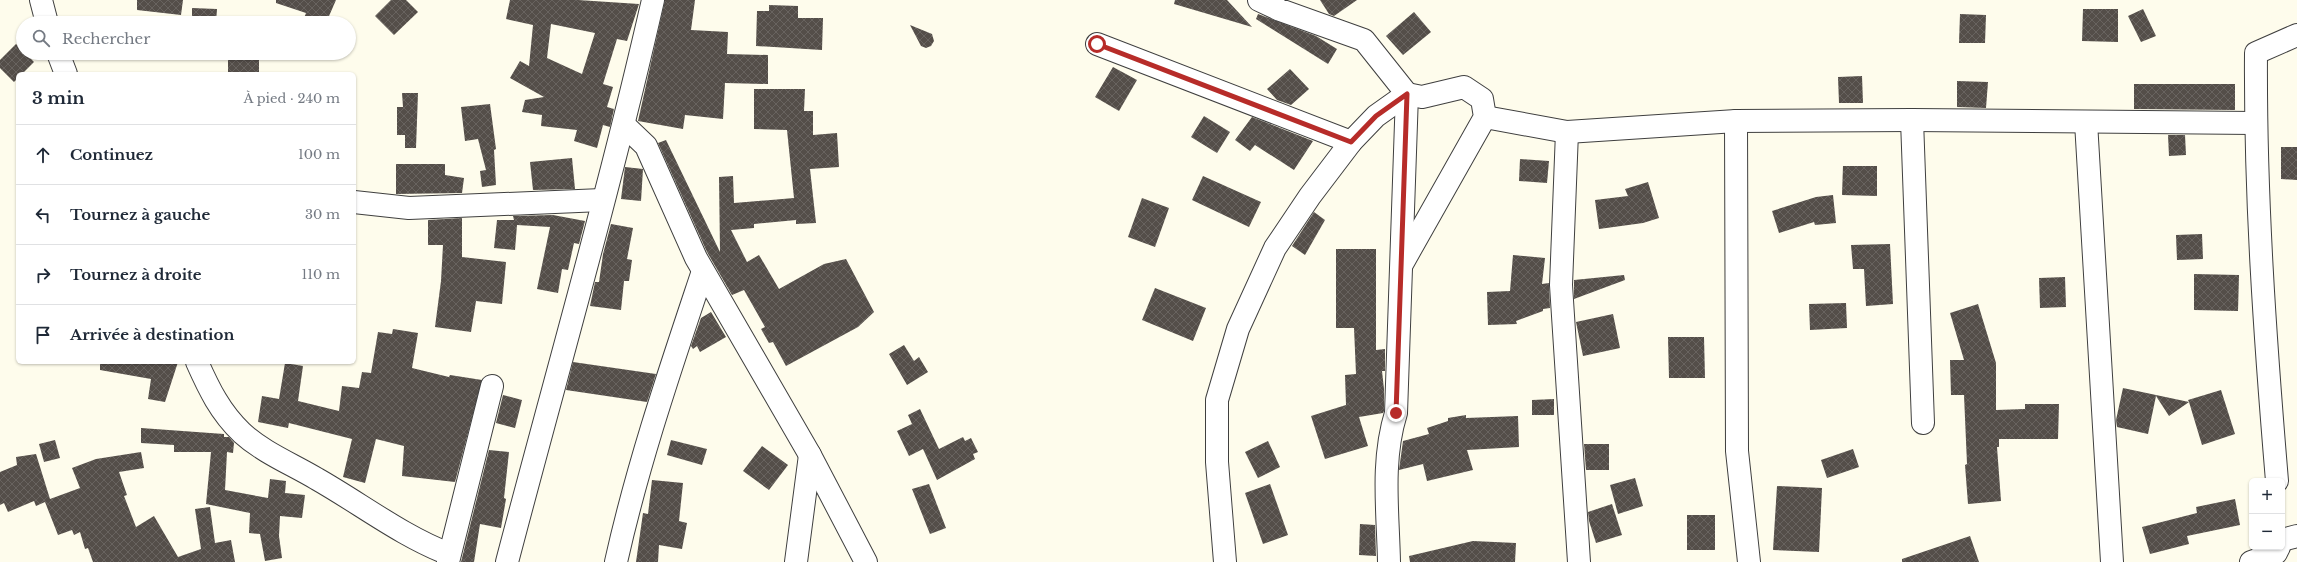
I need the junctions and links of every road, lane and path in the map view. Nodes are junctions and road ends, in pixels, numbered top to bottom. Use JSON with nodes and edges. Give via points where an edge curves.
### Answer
{"nodes":[{"id":1,"x":41,"y":0,"type":"edge"},
{"id":2,"x":653,"y":0,"type":"edge"},
{"id":3,"x":1259,"y":0,"type":"edge"},
{"id":4,"x":45,"y":16,"type":"edge"},
{"id":5,"x":2297,"y":35,"type":"edge"},
{"id":6,"x":1097,"y":44,"type":"dead end"},
{"id":7,"x":61,"y":60,"type":"edge"},
{"id":8,"x":65,"y":72,"type":"edge"},
{"id":9,"x":1407,"y":94,"type":"junction"},
{"id":10,"x":1485,"y":118,"type":"junction"},
{"id":11,"x":1912,"y":120,"type":"junction"},
{"id":12,"x":1736,"y":121,"type":"junction"},
{"id":13,"x":2086,"y":122,"type":"junction"},
{"id":14,"x":2255,"y":123,"type":"junction"},
{"id":15,"x":624,"y":125,"type":"junction"},
{"id":16,"x":1567,"y":132,"type":"junction"},
{"id":17,"x":1351,"y":142,"type":"junction"},
{"id":18,"x":602,"y":200,"type":"junction"},
{"id":19,"x":356,"y":202,"type":"edge"},
{"id":20,"x":1402,"y":264,"type":"junction"},
{"id":21,"x":703,"y":271,"type":"junction"},
{"id":22,"x":198,"y":364,"type":"edge"},
{"id":23,"x":492,"y":386,"type":"dead end"},
{"id":24,"x":1923,"y":423,"type":"dead end"},
{"id":25,"x":810,"y":456,"type":"junction"},
{"id":26,"x":2277,"y":478,"type":"edge"},
{"id":27,"x":2297,"y":536,"type":"edge"},
{"id":28,"x":2279,"y":551,"type":"edge"},
{"id":29,"x":449,"y":558,"type":"edge"},
{"id":30,"x":507,"y":562,"type":"edge"},
{"id":31,"x":616,"y":562,"type":"edge"},
{"id":32,"x":796,"y":562,"type":"edge"},
{"id":33,"x":866,"y":562,"type":"edge"},
{"id":34,"x":1225,"y":562,"type":"edge"},
{"id":35,"x":1389,"y":562,"type":"edge"},
{"id":36,"x":1579,"y":562,"type":"edge"},
{"id":37,"x":1749,"y":562,"type":"edge"},
{"id":38,"x":2112,"y":562,"type":"edge"},
{"id":39,"x":2251,"y":562,"type":"edge"}],
"edges":[{"from":1,"to":4,"type":"street"},
{"from":2,"to":15,"type":"street"},
{"from":3,"to":9,"type":"street","via":[[1364,40]]},
{"from":5,"to":14,"type":"street","via":[[2256,53]]},
{"from":6,"to":17,"type":"street"},
{"from":7,"to":8,"type":"street"},
{"from":9,"to":10,"type":"street","via":[[1422,97],[1464,87],[1482,99]]},
{"from":9,"to":17,"type":"street","via":[[1376,116]]},
{"from":9,"to":20,"type":"street"},
{"from":10,"to":16,"type":"street"},
{"from":10,"to":20,"type":"street"},
{"from":11,"to":12,"type":"street"},
{"from":11,"to":13,"type":"street"},
{"from":11,"to":24,"type":"street"},
{"from":12,"to":16,"type":"street"},
{"from":12,"to":37,"type":"street","via":[[1737,451]]},
{"from":13,"to":14,"type":"street"},
{"from":13,"to":38,"type":"street"},
{"from":14,"to":26,"type":"street","via":[[2265,335]]},
{"from":15,"to":18,"type":"street"},
{"from":15,"to":21,"type":"street","via":[[646,146]]},
{"from":16,"to":36,"type":"street","via":[[1562,285]]},
{"from":17,"to":34,"type":"street","via":[[1275,248],[1238,329],[1219,392],[1217,462]]},
{"from":18,"to":19,"type":"street","via":[[409,208]]},
{"from":18,"to":30,"type":"street"},
{"from":20,"to":35,"type":"street","via":[[1396,413],[1390,433],[1386,473]]},
{"from":21,"to":25,"type":"street"},
{"from":21,"to":31,"type":"street","via":[[637,480]]},
{"from":22,"to":29,"type":"street","via":[[214,402],[258,447],[318,479]]},
{"from":23,"to":29,"type":"street"},
{"from":25,"to":32,"type":"street"},
{"from":25,"to":33,"type":"street"},
{"from":27,"to":28,"type":"street"},
{"from":28,"to":39,"type":"street"}]}
